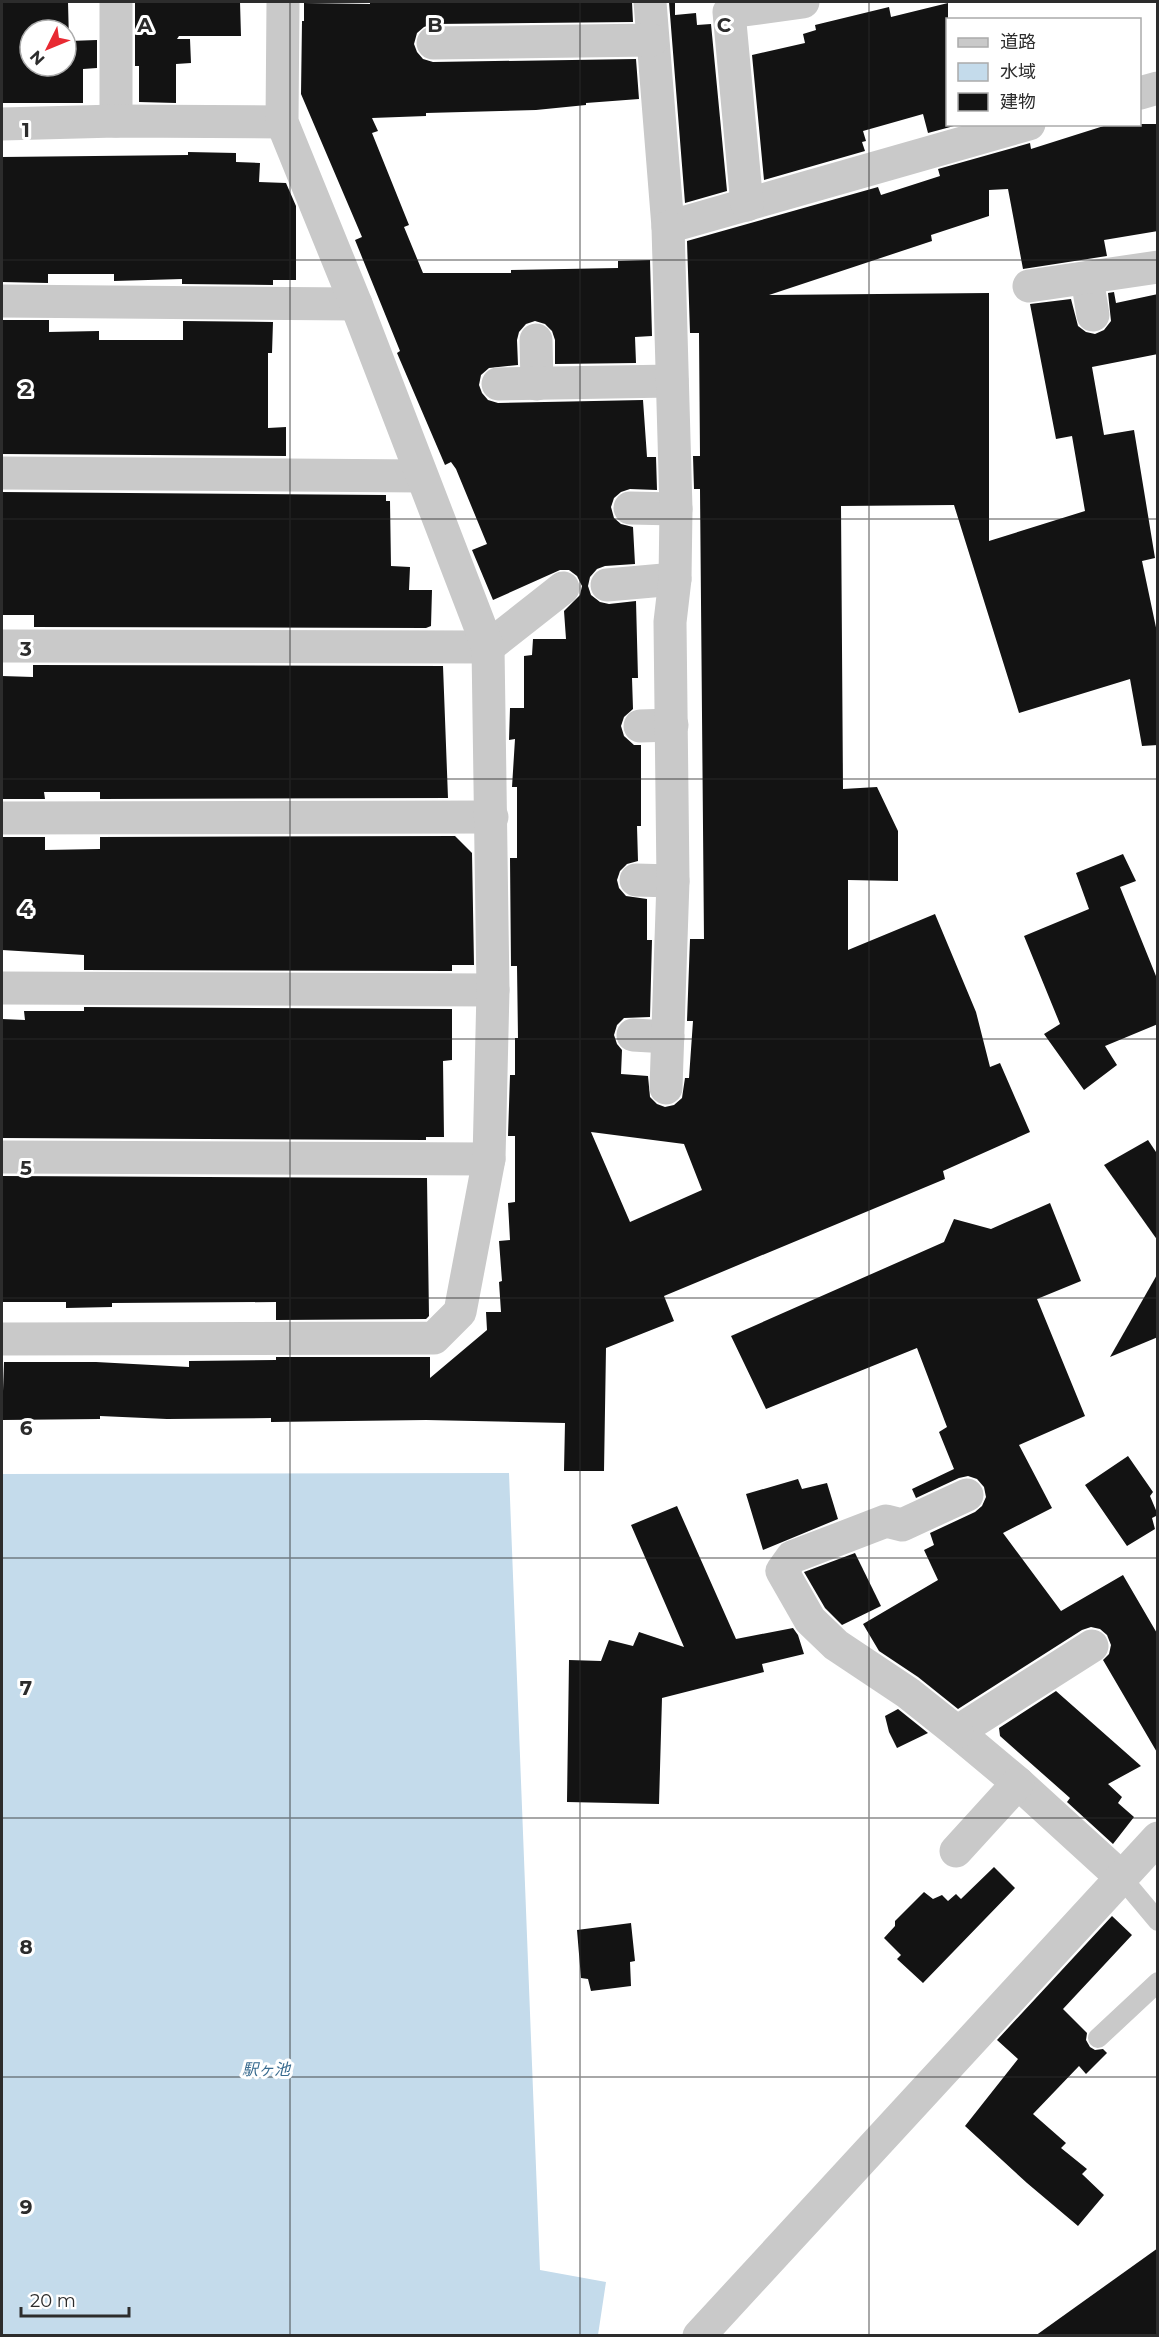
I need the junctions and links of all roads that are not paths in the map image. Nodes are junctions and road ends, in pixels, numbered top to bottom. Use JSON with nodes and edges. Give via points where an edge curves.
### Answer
{"nodes":[{"id":1,"x":116,"y":2,"type":"edge"},
{"id":2,"x":283,"y":2,"type":"edge"},
{"id":3,"x":650,"y":2,"type":"edge"},
{"id":4,"x":803,"y":2,"type":"edge"},
{"id":5,"x":652,"y":40,"type":"junction"},
{"id":6,"x":433,"y":43,"type":"dead end"},
{"id":7,"x":1158,"y":88,"type":"edge"},
{"id":8,"x":1141,"y":93,"type":"edge"},
{"id":9,"x":116,"y":122,"type":"junction"},
{"id":10,"x":282,"y":122,"type":"junction"},
{"id":11,"x":2,"y":124,"type":"edge"},
{"id":12,"x":1022,"y":126,"type":"edge"},
{"id":13,"x":747,"y":205,"type":"junction"},
{"id":14,"x":668,"y":227,"type":"junction"},
{"id":15,"x":1158,"y":267,"type":"edge"},
{"id":16,"x":1087,"y":278,"type":"junction"},
{"id":17,"x":1029,"y":286,"type":"dead end"},
{"id":18,"x":2,"y":301,"type":"edge"},
{"id":19,"x":356,"y":304,"type":"junction"},
{"id":20,"x":1092,"y":315,"type":"dead end"},
{"id":21,"x":536,"y":340,"type":"dead end"},
{"id":22,"x":672,"y":381,"type":"junction"},
{"id":23,"x":498,"y":384,"type":"dead end"},
{"id":24,"x":537,"y":384,"type":"junction"},
{"id":25,"x":2,"y":473,"type":"edge"},
{"id":26,"x":422,"y":476,"type":"junction"},
{"id":27,"x":630,"y":508,"type":"dead end"},
{"id":28,"x":676,"y":509,"type":"junction"},
{"id":29,"x":675,"y":579,"type":"junction"},
{"id":30,"x":607,"y":585,"type":"dead end"},
{"id":31,"x":563,"y":588,"type":"dead end"},
{"id":32,"x":2,"y":646,"type":"edge"},
{"id":33,"x":488,"y":647,"type":"junction"},
{"id":34,"x":672,"y":725,"type":"junction"},
{"id":35,"x":640,"y":726,"type":"dead end"},
{"id":36,"x":492,"y":817,"type":"junction"},
{"id":37,"x":2,"y":818,"type":"edge"},
{"id":38,"x":636,"y":880,"type":"dead end"},
{"id":39,"x":673,"y":881,"type":"junction"},
{"id":40,"x":2,"y":988,"type":"edge"},
{"id":41,"x":494,"y":990,"type":"junction"},
{"id":42,"x":633,"y":1035,"type":"dead end"},
{"id":43,"x":668,"y":1037,"type":"junction"},
{"id":44,"x":666,"y":1088,"type":"dead end"},
{"id":45,"x":2,"y":1157,"type":"edge"},
{"id":46,"x":489,"y":1159,"type":"junction"},
{"id":47,"x":2,"y":1339,"type":"edge"},
{"id":48,"x":967,"y":1495,"type":"dead end"},
{"id":49,"x":1092,"y":1646,"type":"dead end"},
{"id":50,"x":957,"y":1732,"type":"junction"},
{"id":51,"x":1018,"y":1783,"type":"junction"},
{"id":52,"x":1158,"y":1838,"type":"edge"},
{"id":53,"x":956,"y":1851,"type":"dead end"},
{"id":54,"x":1121,"y":1876,"type":"junction"},
{"id":55,"x":1158,"y":1921,"type":"edge"},
{"id":56,"x":1158,"y":1982,"type":"edge"},
{"id":57,"x":1098,"y":2038,"type":"dead end"},
{"id":58,"x":699,"y":2336,"type":"edge"}],
"edges":[{"from":1,"to":9,"type":"street"},
{"from":2,"to":10,"type":"street"},
{"from":3,"to":5,"type":"street"},
{"from":4,"to":13,"type":"street","via":[[729,12]]},
{"from":5,"to":6,"type":"street"},
{"from":5,"to":14,"type":"street"},
{"from":7,"to":8,"type":"street"},
{"from":9,"to":10,"type":"street"},
{"from":9,"to":11,"type":"street"},
{"from":10,"to":19,"type":"street"},
{"from":12,"to":13,"type":"street"},
{"from":13,"to":14,"type":"street"},
{"from":14,"to":22,"type":"street"},
{"from":15,"to":16,"type":"street"},
{"from":16,"to":17,"type":"street"},
{"from":16,"to":20,"type":"street"},
{"from":18,"to":19,"type":"street"},
{"from":19,"to":26,"type":"street"},
{"from":21,"to":24,"type":"street"},
{"from":22,"to":24,"type":"street"},
{"from":22,"to":28,"type":"street"},
{"from":23,"to":24,"type":"street"},
{"from":25,"to":26,"type":"street"},
{"from":26,"to":33,"type":"street"},
{"from":27,"to":28,"type":"street"},
{"from":28,"to":29,"type":"street"},
{"from":29,"to":30,"type":"street"},
{"from":29,"to":34,"type":"street","via":[[670,622]]},
{"from":31,"to":33,"type":"street"},
{"from":32,"to":33,"type":"street"},
{"from":33,"to":36,"type":"street"},
{"from":34,"to":35,"type":"street"},
{"from":34,"to":39,"type":"street"},
{"from":36,"to":37,"type":"street"},
{"from":36,"to":41,"type":"street"},
{"from":38,"to":39,"type":"street"},
{"from":39,"to":43,"type":"street"},
{"from":40,"to":41,"type":"street"},
{"from":41,"to":46,"type":"street"},
{"from":42,"to":43,"type":"street"},
{"from":43,"to":44,"type":"street"},
{"from":45,"to":46,"type":"street"},
{"from":46,"to":47,"type":"street","via":[[460,1312],[434,1338]]},
{"from":48,"to":50,"type":"street","via":[[902,1525],[885,1521],[792,1557],[782,1571],[810,1620],[836,1645],[908,1693]]},
{"from":49,"to":50,"type":"street"},
{"from":50,"to":51,"type":"street"},
{"from":51,"to":53,"type":"street"},
{"from":51,"to":54,"type":"street"},
{"from":52,"to":54,"type":"street"},
{"from":54,"to":55,"type":"lane"},
{"from":54,"to":58,"type":"street"},
{"from":56,"to":57,"type":"lane"}]}
